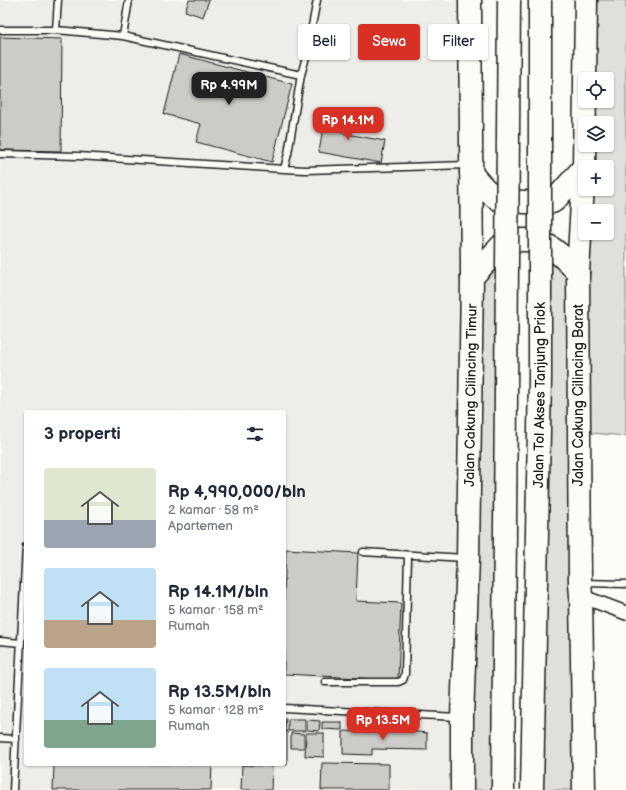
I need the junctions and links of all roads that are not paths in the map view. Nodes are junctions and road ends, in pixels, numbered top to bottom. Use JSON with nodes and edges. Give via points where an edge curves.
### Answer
{"nodes":[{"id":1,"x":58,"y":0,"type":"edge"},
{"id":2,"x":130,"y":0,"type":"edge"},
{"id":3,"x":317,"y":0,"type":"edge"},
{"id":4,"x":470,"y":0,"type":"edge"},
{"id":5,"x":509,"y":0,"type":"edge"},
{"id":6,"x":540,"y":0,"type":"edge"},
{"id":7,"x":586,"y":0,"type":"edge"},
{"id":8,"x":0,"y":30,"type":"edge"},
{"id":9,"x":56,"y":30,"type":"junction"},
{"id":10,"x":123,"y":36,"type":"junction"},
{"id":11,"x":301,"y":75,"type":"junction"},
{"id":12,"x":0,"y":154,"type":"edge"},
{"id":13,"x":584,"y":160,"type":"edge"},
{"id":14,"x":284,"y":169,"type":"junction"},
{"id":15,"x":471,"y":169,"type":"junction"},
{"id":16,"x":578,"y":174,"type":"edge"},
{"id":17,"x":582,"y":196,"type":"edge"},
{"id":18,"x":578,"y":272,"type":"junction"},
{"id":19,"x":472,"y":277,"type":"junction"},
{"id":20,"x":363,"y":552,"type":"dead end"},
{"id":21,"x":408,"y":555,"type":"junction"},
{"id":22,"x":468,"y":558,"type":"junction"},
{"id":23,"x":626,"y":584,"type":"edge"},
{"id":24,"x":24,"y":585,"type":"edge"},
{"id":25,"x":581,"y":590,"type":"junction"},
{"id":26,"x":626,"y":613,"type":"edge"},
{"id":27,"x":0,"y":641,"type":"edge"},
{"id":28,"x":21,"y":643,"type":"junction"},
{"id":29,"x":325,"y":682,"type":"dead end"},
{"id":30,"x":286,"y":708,"type":"edge"},
{"id":31,"x":462,"y":717,"type":"junction"},
{"id":32,"x":0,"y":738,"type":"edge"},
{"id":33,"x":16,"y":739,"type":"junction"},
{"id":34,"x":13,"y":790,"type":"edge"},
{"id":35,"x":462,"y":790,"type":"edge"},
{"id":36,"x":503,"y":790,"type":"edge"},
{"id":37,"x":532,"y":790,"type":"edge"},
{"id":38,"x":584,"y":790,"type":"edge"}],
"edges":[{"from":1,"to":9,"type":"lane"},
{"from":2,"to":10,"type":"lane"},
{"from":3,"to":11,"type":"lane"},
{"from":4,"to":15,"type":"highway","name":"Jalan Cakung Cilincing Timur"},
{"from":5,"to":36,"type":"highway","bridge":true},
{"from":6,"to":37,"type":"highway","name":"Jalan Tol Akses Tanjung Priok","bridge":true,"via":[[540,379]]},
{"from":7,"to":13,"type":"highway","name":"Jalan Cakung Cilincing Barat"},
{"from":8,"to":9,"type":"lane"},
{"from":9,"to":10,"type":"lane"},
{"from":10,"to":11,"type":"lane"},
{"from":11,"to":14,"type":"lane"},
{"from":12,"to":14,"type":"lane","via":[[78,156]]},
{"from":14,"to":15,"type":"lane"},
{"from":15,"to":16,"type":"highway","via":[[495,198],[502,201],[546,203],[555,200]]},
{"from":15,"to":19,"type":"highway","name":"Jalan Cakung Cilincing Timur"},
{"from":17,"to":18,"type":"highway","name":"Jalan Cakung Cilincing Barat"},
{"from":18,"to":19,"type":"highway","via":[[558,253],[540,242],[515,240],[502,245]]},
{"from":18,"to":25,"type":"highway","name":"Jalan Cakung Cilincing Barat"},
{"from":19,"to":22,"type":"highway","name":"Jalan Cakung Cilincing Timur"},
{"from":20,"to":21,"type":"lane"},
{"from":21,"to":22,"type":"lane"},
{"from":21,"to":29,"type":"lane","via":[[403,680]]},
{"from":22,"to":31,"type":"highway","name":"Jalan Cakung Cilincing Timur"},
{"from":23,"to":25,"type":"lane"},
{"from":24,"to":28,"type":"lane"},
{"from":25,"to":26,"type":"street"},
{"from":25,"to":38,"type":"highway","name":"Jalan Cakung Cilincing Barat"},
{"from":27,"to":28,"type":"lane"},
{"from":28,"to":33,"type":"lane"},
{"from":30,"to":31,"type":"lane"},
{"from":31,"to":35,"type":"highway","name":"Jalan Cakung Cilincing Timur"},
{"from":32,"to":33,"type":"lane"},
{"from":33,"to":34,"type":"lane"}]}
